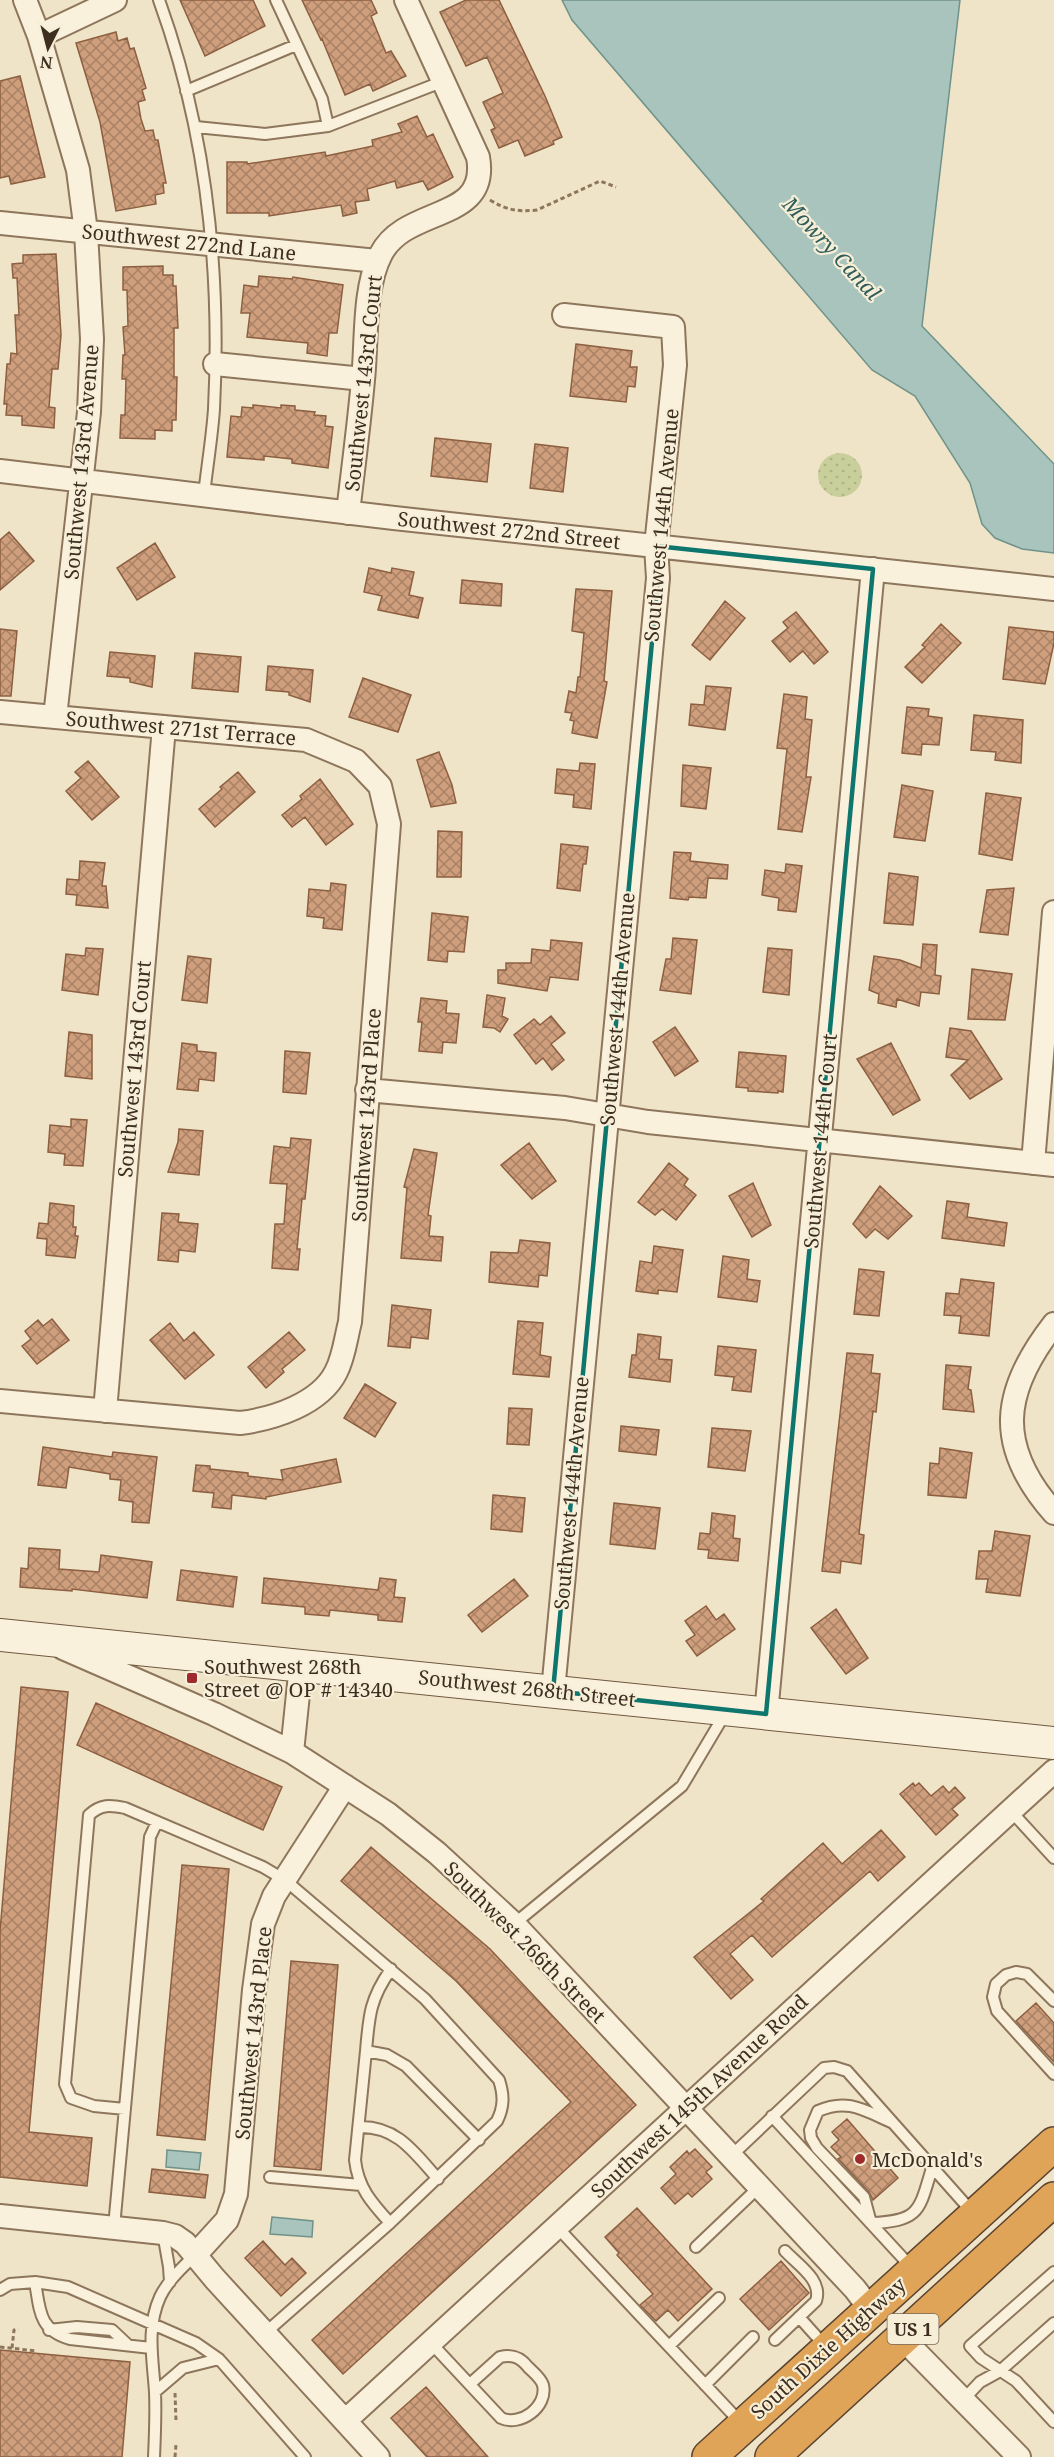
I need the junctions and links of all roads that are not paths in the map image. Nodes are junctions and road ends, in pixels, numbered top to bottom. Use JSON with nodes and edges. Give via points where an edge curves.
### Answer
{"nodes":[{"id":1,"x":25,"y":0,"type":"edge"},
{"id":2,"x":115,"y":0,"type":"edge"},
{"id":3,"x":159,"y":0,"type":"edge"},
{"id":4,"x":276,"y":0,"type":"edge"},
{"id":5,"x":406,"y":0,"type":"edge"},
{"id":6,"x":39,"y":36,"type":"junction"},
{"id":7,"x":296,"y":45,"type":"junction"},
{"id":8,"x":444,"y":81,"type":"junction"},
{"id":9,"x":186,"y":91,"type":"junction"},
{"id":10,"x":328,"y":126,"type":"junction"},
{"id":11,"x":195,"y":127,"type":"junction"},
{"id":12,"x":0,"y":223,"type":"edge"},
{"id":13,"x":86,"y":232,"type":"junction"},
{"id":14,"x":213,"y":246,"type":"junction"},
{"id":15,"x":377,"y":261,"type":"junction"},
{"id":16,"x":564,"y":315,"type":"dead end"},
{"id":17,"x":215,"y":364,"type":"junction"},
{"id":18,"x":363,"y":379,"type":"junction"},
{"id":19,"x":0,"y":471,"type":"edge"},
{"id":20,"x":81,"y":481,"type":"junction"},
{"id":21,"x":204,"y":495,"type":"junction"},
{"id":22,"x":348,"y":513,"type":"junction"},
{"id":23,"x":656,"y":546,"type":"junction"},
{"id":24,"x":873,"y":569,"type":"junction"},
{"id":25,"x":1054,"y":589,"type":"edge"},
{"id":26,"x":0,"y":712,"type":"edge"},
{"id":27,"x":55,"y":717,"type":"junction"},
{"id":28,"x":164,"y":727,"type":"junction"},
{"id":29,"x":389,"y":824,"type":"joint"},
{"id":30,"x":1054,"y":912,"type":"edge"},
{"id":31,"x":367,"y":1090,"type":"junction"},
{"id":32,"x":607,"y":1115,"type":"junction"},
{"id":33,"x":819,"y":1141,"type":"junction"},
{"id":34,"x":1044,"y":1164,"type":"edge"},
{"id":35,"x":1054,"y":1324,"type":"edge"},
{"id":36,"x":0,"y":1401,"type":"edge"},
{"id":37,"x":105,"y":1411,"type":"junction"},
{"id":38,"x":1054,"y":1513,"type":"edge"},
{"id":39,"x":0,"y":1635,"type":"edge"},
{"id":40,"x":43,"y":1640,"type":"junction"},
{"id":41,"x":301,"y":1665,"type":"junction"},
{"id":42,"x":553,"y":1690,"type":"junction"},
{"id":43,"x":728,"y":1709,"type":"junction"},
{"id":44,"x":766,"y":1714,"type":"junction"},
{"id":45,"x":1054,"y":1743,"type":"edge"},
{"id":46,"x":291,"y":1752,"type":"junction"},
{"id":47,"x":1054,"y":1771,"type":"edge"},
{"id":48,"x":345,"y":1786,"type":"junction"},
{"id":49,"x":1010,"y":1810,"type":"junction"},
{"id":50,"x":157,"y":1822,"type":"junction"},
{"id":51,"x":1054,"y":1858,"type":"edge"},
{"id":52,"x":285,"y":1880,"type":"junction"},
{"id":53,"x":514,"y":1924,"type":"junction"},
{"id":54,"x":391,"y":1969,"type":"junction"},
{"id":55,"x":1054,"y":2001,"type":"edge"},
{"id":56,"x":366,"y":2051,"type":"junction"},
{"id":57,"x":1054,"y":2074,"type":"edge"},
{"id":58,"x":685,"y":2108,"type":"junction"},
{"id":59,"x":125,"y":2109,"type":"junction"},
{"id":60,"x":771,"y":2116,"type":"junction"},
{"id":61,"x":895,"y":2125,"type":"junction"},
{"id":62,"x":359,"y":2127,"type":"junction"},
{"id":63,"x":479,"y":2140,"type":"junction"},
{"id":64,"x":1045,"y":2152,"type":"edge"},
{"id":65,"x":731,"y":2156,"type":"junction"},
{"id":66,"x":932,"y":2168,"type":"junction"},
{"id":67,"x":270,"y":2177,"type":"dead end"},
{"id":68,"x":438,"y":2179,"type":"junction"},
{"id":69,"x":360,"y":2185,"type":"junction"},
{"id":70,"x":759,"y":2187,"type":"junction"},
{"id":71,"x":1054,"y":2199,"type":"edge"},
{"id":72,"x":0,"y":2216,"type":"edge"},
{"id":73,"x":976,"y":2216,"type":"junction"},
{"id":74,"x":390,"y":2223,"type":"junction"},
{"id":75,"x":871,"y":2223,"type":"junction"},
{"id":76,"x":114,"y":2227,"type":"junction"},
{"id":77,"x":557,"y":2227,"type":"junction"},
{"id":78,"x":163,"y":2233,"type":"junction"},
{"id":79,"x":696,"y":2247,"type":"dead end"},
{"id":80,"x":785,"y":2251,"type":"dead end"},
{"id":81,"x":820,"y":2252,"type":"junction"},
{"id":82,"x":196,"y":2254,"type":"junction"},
{"id":83,"x":802,"y":2268,"type":"junction"},
{"id":84,"x":914,"y":2271,"type":"junction"},
{"id":85,"x":1054,"y":2272,"type":"edge"},
{"id":86,"x":35,"y":2282,"type":"junction"},
{"id":87,"x":170,"y":2282,"type":"junction"},
{"id":88,"x":0,"y":2290,"type":"edge"},
{"id":89,"x":719,"y":2298,"type":"dead end"},
{"id":90,"x":870,"y":2309,"type":"junction"},
{"id":91,"x":799,"y":2317,"type":"junction"},
{"id":92,"x":152,"y":2323,"type":"junction"},
{"id":93,"x":1050,"y":2327,"type":"edge"},
{"id":94,"x":264,"y":2334,"type":"junction"},
{"id":95,"x":753,"y":2337,"type":"dead end"},
{"id":96,"x":903,"y":2338,"type":"junction"},
{"id":97,"x":1054,"y":2339,"type":"edge"},
{"id":98,"x":775,"y":2340,"type":"dead end"},
{"id":99,"x":431,"y":2343,"type":"junction"},
{"id":100,"x":669,"y":2346,"type":"junction"},
{"id":101,"x":151,"y":2348,"type":"junction"},
{"id":102,"x":828,"y":2349,"type":"junction"},
{"id":103,"x":219,"y":2359,"type":"junction"},
{"id":104,"x":1000,"y":2371,"type":"junction"},
{"id":105,"x":470,"y":2384,"type":"junction"},
{"id":106,"x":705,"y":2385,"type":"junction"},
{"id":107,"x":155,"y":2392,"type":"junction"},
{"id":108,"x":963,"y":2400,"type":"junction"},
{"id":109,"x":345,"y":2421,"type":"junction"},
{"id":110,"x":1054,"y":2422,"type":"edge"},
{"id":111,"x":743,"y":2425,"type":"junction"},
{"id":112,"x":154,"y":2457,"type":"edge"},
{"id":113,"x":305,"y":2457,"type":"edge"},
{"id":114,"x":378,"y":2457,"type":"edge"},
{"id":115,"x":709,"y":2457,"type":"edge"},
{"id":116,"x":747,"y":2457,"type":"edge"},
{"id":117,"x":772,"y":2457,"type":"edge"},
{"id":118,"x":1019,"y":2457,"type":"edge"}],
"edges":[{"from":1,"to":6,"type":"street","name":"Southwest 143rd Avenue"},
{"from":2,"to":6,"type":"street"},
{"from":3,"to":9,"type":"lane"},
{"from":4,"to":7,"type":"lane"},
{"from":5,"to":8,"type":"street"},
{"from":6,"to":13,"type":"street","name":"Southwest 143rd Avenue","via":[[78,170]]},
{"from":7,"to":9,"type":"lane"},
{"from":7,"to":10,"type":"lane","via":[[322,99]]},
{"from":8,"to":10,"type":"lane"},
{"from":8,"to":15,"type":"street","name":"Southwest 143rd Court","via":[[478,156],[481,173],[475,191],[460,204],[408,226],[388,241]]},
{"from":9,"to":11,"type":"lane"},
{"from":10,"to":11,"type":"lane","via":[[265,134]]},
{"from":11,"to":14,"type":"lane"},
{"from":12,"to":13,"type":"street","name":"Southwest 272nd Lane"},
{"from":13,"to":14,"type":"street","name":"Southwest 272nd Lane"},
{"from":13,"to":20,"type":"street","name":"Southwest 143rd Avenue","via":[[92,339]]},
{"from":14,"to":15,"type":"street","name":"Southwest 272nd Lane"},
{"from":14,"to":17,"type":"lane"},
{"from":15,"to":18,"type":"street","name":"Southwest 143rd Court"},
{"from":16,"to":23,"type":"street","name":"Southwest 144th Avenue","via":[[673,327],[675,365]]},
{"from":17,"to":18,"type":"street"},
{"from":17,"to":21,"type":"lane"},
{"from":18,"to":22,"type":"street","name":"Southwest 143rd Court"},
{"from":19,"to":20,"type":"street","name":"Southwest 272nd Street"},
{"from":20,"to":21,"type":"street","name":"Southwest 272nd Street"},
{"from":20,"to":27,"type":"street","name":"Southwest 143rd Avenue"},
{"from":21,"to":22,"type":"street","name":"Southwest 272nd Street"},
{"from":22,"to":23,"type":"street","name":"Southwest 272nd Street"},
{"from":23,"to":24,"type":"street","name":"Southwest 272nd Street"},
{"from":23,"to":32,"type":"street","name":"Southwest 144th Avenue","via":[[658,578]]},
{"from":24,"to":25,"type":"street","name":"Southwest 272nd Street"},
{"from":24,"to":33,"type":"street","name":"Southwest 144th Court"},
{"from":26,"to":27,"type":"street","name":"Southwest 271st Terrace"},
{"from":27,"to":28,"type":"street","name":"Southwest 271st Terrace"},
{"from":28,"to":29,"type":"street","name":"Southwest 271st Terrace","via":[[306,740],[357,761],[380,786]]},
{"from":28,"to":37,"type":"street","name":"Southwest 143rd Court"},
{"from":29,"to":31,"type":"street","name":"Southwest 143rd Place"},
{"from":30,"to":34,"type":"street"},
{"from":31,"to":32,"type":"street"},
{"from":31,"to":37,"type":"street","name":"Southwest 143rd Place","via":[[350,1322],[336,1372],[315,1397],[262,1420],[240,1423]]},
{"from":32,"to":33,"type":"street"},
{"from":32,"to":42,"type":"street","name":"Southwest 144th Avenue"},
{"from":33,"to":34,"type":"street"},
{"from":33,"to":44,"type":"street","name":"Southwest 144th Court"},
{"from":35,"to":38,"type":"street","via":[[1024,1368],[1012,1414],[1022,1467]]},
{"from":36,"to":37,"type":"street"},
{"from":39,"to":40,"type":"main road","name":"Southwest 268th Street"},
{"from":40,"to":41,"type":"main road","name":"Southwest 268th Street"},
{"from":40,"to":46,"type":"street","name":"Southwest 266th Street"},
{"from":41,"to":42,"type":"main road","name":"Southwest 268th Street"},
{"from":41,"to":46,"type":"street"},
{"from":42,"to":43,"type":"main road","name":"Southwest 268th Street"},
{"from":43,"to":44,"type":"main road","name":"Southwest 268th Street"},
{"from":43,"to":53,"type":"lane","via":[[682,1786]]},
{"from":44,"to":45,"type":"main road","name":"Southwest 268th Street"},
{"from":46,"to":48,"type":"street","name":"Southwest 266th Street"},
{"from":47,"to":49,"type":"street","name":"Southwest 145th Avenue Road"},
{"from":48,"to":52,"type":"street","name":"Southwest 143rd Place"},
{"from":48,"to":53,"type":"street","name":"Southwest 266th Street","via":[[437,1853]]},
{"from":49,"to":51,"type":"lane"},
{"from":49,"to":58,"type":"street","name":"Southwest 145th Avenue Road"},
{"from":50,"to":52,"type":"lane"},
{"from":50,"to":59,"type":"lane","via":[[150,1837]]},
{"from":50,"to":59,"type":"lane","via":[[109,1805],[97,1807],[89,1815],[65,2084],[71,2098],[82,2104]]},
{"from":52,"to":54,"type":"lane"},
{"from":52,"to":82,"type":"street","name":"Southwest 143rd Place","via":[[268,1908],[259,1943],[236,2194],[227,2220]]},
{"from":53,"to":58,"type":"street","name":"Southwest 266th Street"},
{"from":54,"to":56,"type":"lane","via":[[371,2004]]},
{"from":54,"to":63,"type":"lane","via":[[429,2003],[499,2080],[503,2091],[501,2113]]},
{"from":55,"to":57,"type":"lane","via":[[1027,1974],[1016,1972],[996,1984],[993,1997],[997,2011]]},
{"from":56,"to":62,"type":"lane"},
{"from":56,"to":63,"type":"lane","via":[[387,2055],[406,2066]]},
{"from":58,"to":65,"type":"street","name":"Southwest 266th Street"},
{"from":58,"to":77,"type":"street","name":"Southwest 145th Avenue Road"},
{"from":59,"to":76,"type":"lane"},
{"from":60,"to":61,"type":"lane","via":[[824,2068],[834,2067],[846,2071]]},
{"from":60,"to":65,"type":"lane"},
{"from":60,"to":75,"type":"lane"},
{"from":61,"to":66,"type":"lane"},
{"from":61,"to":75,"type":"lane","via":[[853,2105],[841,2105],[818,2111],[810,2130],[817,2148],[864,2197]]},
{"from":62,"to":68,"type":"lane","via":[[392,2133]]},
{"from":62,"to":69,"type":"lane","via":[[356,2160]]},
{"from":63,"to":68,"type":"lane"},
{"from":64,"to":73,"type":"highway","name":"South Dixie Highway","number":"US 1"},
{"from":64,"to":96,"type":"highway","via":[[1010,2211],[922,2291],[911,2306]]},
{"from":65,"to":70,"type":"street","name":"Southwest 266th Street"},
{"from":66,"to":73,"type":"lane"},
{"from":66,"to":75,"type":"lane","via":[[921,2204],[910,2216],[895,2222]]},
{"from":67,"to":69,"type":"lane"},
{"from":68,"to":74,"type":"lane"},
{"from":69,"to":74,"type":"lane"},
{"from":70,"to":79,"type":"lane"},
{"from":70,"to":81,"type":"street","name":"Southwest 266th Street"},
{"from":71,"to":96,"type":"highway","number":"US 1"},
{"from":72,"to":76,"type":"street"},
{"from":73,"to":84,"type":"highway","name":"South Dixie Highway","number":"US 1"},
{"from":74,"to":94,"type":"lane"},
{"from":75,"to":84,"type":"lane"},
{"from":76,"to":78,"type":"street"},
{"from":77,"to":99,"type":"street","name":"Southwest 145th Avenue Road"},
{"from":77,"to":100,"type":"lane"},
{"from":78,"to":82,"type":"street","via":[[175,2236]]},
{"from":78,"to":87,"type":"lane"},
{"from":80,"to":83,"type":"lane"},
{"from":81,"to":83,"type":"lane"},
{"from":81,"to":90,"type":"street","name":"Southwest 266th Street"},
{"from":82,"to":87,"type":"lane"},
{"from":82,"to":94,"type":"street"},
{"from":83,"to":91,"type":"lane","via":[[814,2281],[818,2294]]},
{"from":84,"to":90,"type":"highway","name":"South Dixie Highway","number":"US 1"},
{"from":85,"to":104,"type":"lane","via":[[970,2346]]},
{"from":86,"to":88,"type":"lane","via":[[10,2284]]},
{"from":86,"to":92,"type":"lane","via":[[68,2287]]},
{"from":86,"to":101,"type":"lane","via":[[40,2312],[49,2330],[57,2336]]},
{"from":87,"to":92,"type":"lane","via":[[160,2296]]},
{"from":89,"to":100,"type":"lane"},
{"from":90,"to":102,"type":"highway","name":"South Dixie Highway","number":"US 1"},
{"from":90,"to":116,"type":"highway","via":[[863,2340],[852,2355],[753,2446]]},
{"from":91,"to":98,"type":"lane"},
{"from":91,"to":102,"type":"lane"},
{"from":92,"to":101,"type":"lane"},
{"from":92,"to":103,"type":"lane","via":[[196,2343]]},
{"from":93,"to":97,"type":"lane"},
{"from":93,"to":104,"type":"lane"},
{"from":94,"to":109,"type":"street"},
{"from":95,"to":106,"type":"lane"},
{"from":96,"to":108,"type":"street"},
{"from":96,"to":117,"type":"highway","number":"US 1"},
{"from":99,"to":105,"type":"lane"},
{"from":99,"to":109,"type":"street","name":"Southwest 145th Avenue Road"},
{"from":100,"to":106,"type":"lane"},
{"from":101,"to":107,"type":"lane"},
{"from":102,"to":111,"type":"highway","name":"South Dixie Highway","number":"US 1"},
{"from":103,"to":107,"type":"lane","via":[[183,2368]]},
{"from":103,"to":113,"type":"lane"},
{"from":104,"to":108,"type":"lane","via":[[980,2382]]},
{"from":104,"to":110,"type":"lane","via":[[1017,2381]]},
{"from":105,"to":105,"type":"lane","via":[[508,2421],[524,2419],[540,2403],[543,2394],[541,2381],[515,2356],[500,2357]]},
{"from":106,"to":111,"type":"lane"},
{"from":107,"to":112,"type":"lane"},
{"from":108,"to":118,"type":"street"},
{"from":109,"to":114,"type":"street"},
{"from":111,"to":115,"type":"highway","name":"South Dixie Highway","number":"US 1"}]}
